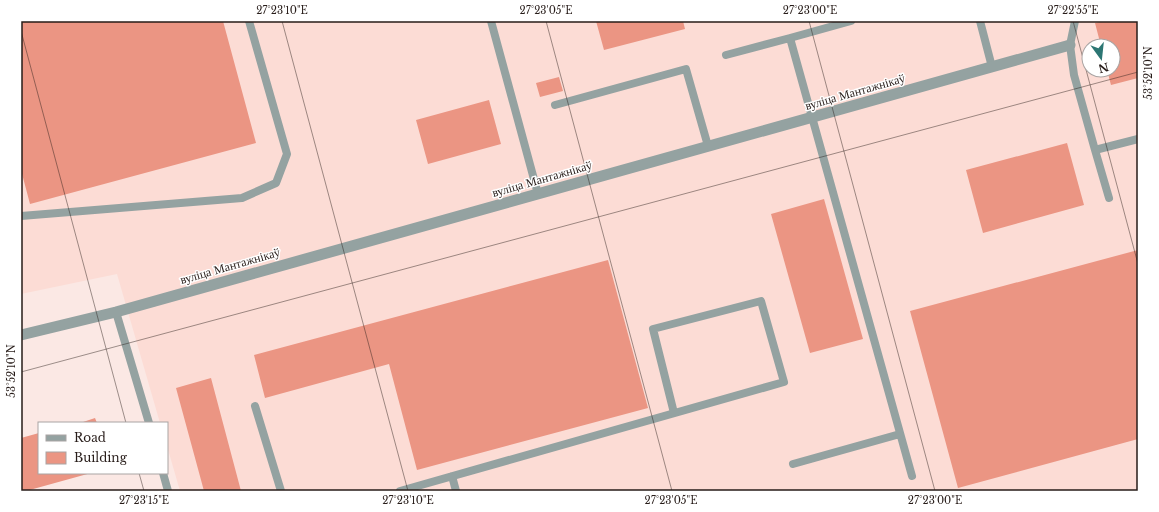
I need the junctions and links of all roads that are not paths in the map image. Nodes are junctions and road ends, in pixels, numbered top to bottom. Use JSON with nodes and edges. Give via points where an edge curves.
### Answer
{"nodes":[{"id":1,"x":249,"y":21,"type":"edge"},
{"id":2,"x":491,"y":21,"type":"edge"},
{"id":3,"x":851,"y":21,"type":"edge"},
{"id":4,"x":980,"y":21,"type":"edge"},
{"id":5,"x":1075,"y":21,"type":"edge"},
{"id":6,"x":790,"y":38,"type":"junction"},
{"id":7,"x":1070,"y":45,"type":"junction"},
{"id":8,"x":726,"y":55,"type":"dead end"},
{"id":9,"x":992,"y":67,"type":"junction"},
{"id":10,"x":555,"y":105,"type":"dead end"},
{"id":11,"x":812,"y":117,"type":"junction"},
{"id":12,"x":1138,"y":139,"type":"edge"},
{"id":13,"x":708,"y":146,"type":"junction"},
{"id":14,"x":1095,"y":150,"type":"junction"},
{"id":15,"x":538,"y":194,"type":"junction"},
{"id":16,"x":1109,"y":198,"type":"dead end"},
{"id":17,"x":21,"y":216,"type":"edge"},
{"id":18,"x":116,"y":312,"type":"junction"},
{"id":19,"x":21,"y":335,"type":"edge"},
{"id":20,"x":255,"y":406,"type":"dead end"},
{"id":21,"x":674,"y":413,"type":"junction"},
{"id":22,"x":149,"y":422,"type":"edge"},
{"id":23,"x":900,"y":434,"type":"junction"},
{"id":24,"x":793,"y":464,"type":"dead end"},
{"id":25,"x":163,"y":474,"type":"edge"},
{"id":26,"x":452,"y":476,"type":"junction"},
{"id":27,"x":912,"y":476,"type":"dead end"},
{"id":28,"x":168,"y":491,"type":"edge"},
{"id":29,"x":281,"y":491,"type":"edge"},
{"id":30,"x":400,"y":491,"type":"edge"},
{"id":31,"x":456,"y":491,"type":"edge"}],
"edges":[{"from":1,"to":17,"type":"lane","via":[[287,154],[276,183],[242,198]]},
{"from":2,"to":15,"type":"lane"},
{"from":3,"to":6,"type":"lane"},
{"from":4,"to":9,"type":"lane"},
{"from":5,"to":7,"type":"lane"},
{"from":6,"to":8,"type":"lane"},
{"from":6,"to":11,"type":"lane"},
{"from":7,"to":9,"type":"street","name":"вуліца Мантажнікаў"},
{"from":7,"to":14,"type":"lane","via":[[1074,75]]},
{"from":9,"to":11,"type":"street","name":"вуліца Мантажнікаў"},
{"from":10,"to":13,"type":"lane","via":[[686,69]]},
{"from":11,"to":13,"type":"street","name":"вуліца Мантажнікаў"},
{"from":11,"to":23,"type":"lane"},
{"from":12,"to":14,"type":"lane"},
{"from":13,"to":15,"type":"street","name":"вуліца Мантажнікаў"},
{"from":14,"to":16,"type":"lane"},
{"from":15,"to":18,"type":"street","name":"вуліца Мантажнікаў"},
{"from":18,"to":19,"type":"street","name":"вуліца Мантажнікаў"},
{"from":18,"to":22,"type":"lane"},
{"from":20,"to":29,"type":"lane"},
{"from":21,"to":21,"type":"lane","via":[[784,382],[762,301],[653,329]]},
{"from":21,"to":26,"type":"lane"},
{"from":23,"to":24,"type":"lane"},
{"from":23,"to":27,"type":"lane"},
{"from":25,"to":28,"type":"lane"},
{"from":26,"to":30,"type":"lane"},
{"from":26,"to":31,"type":"lane"}]}
